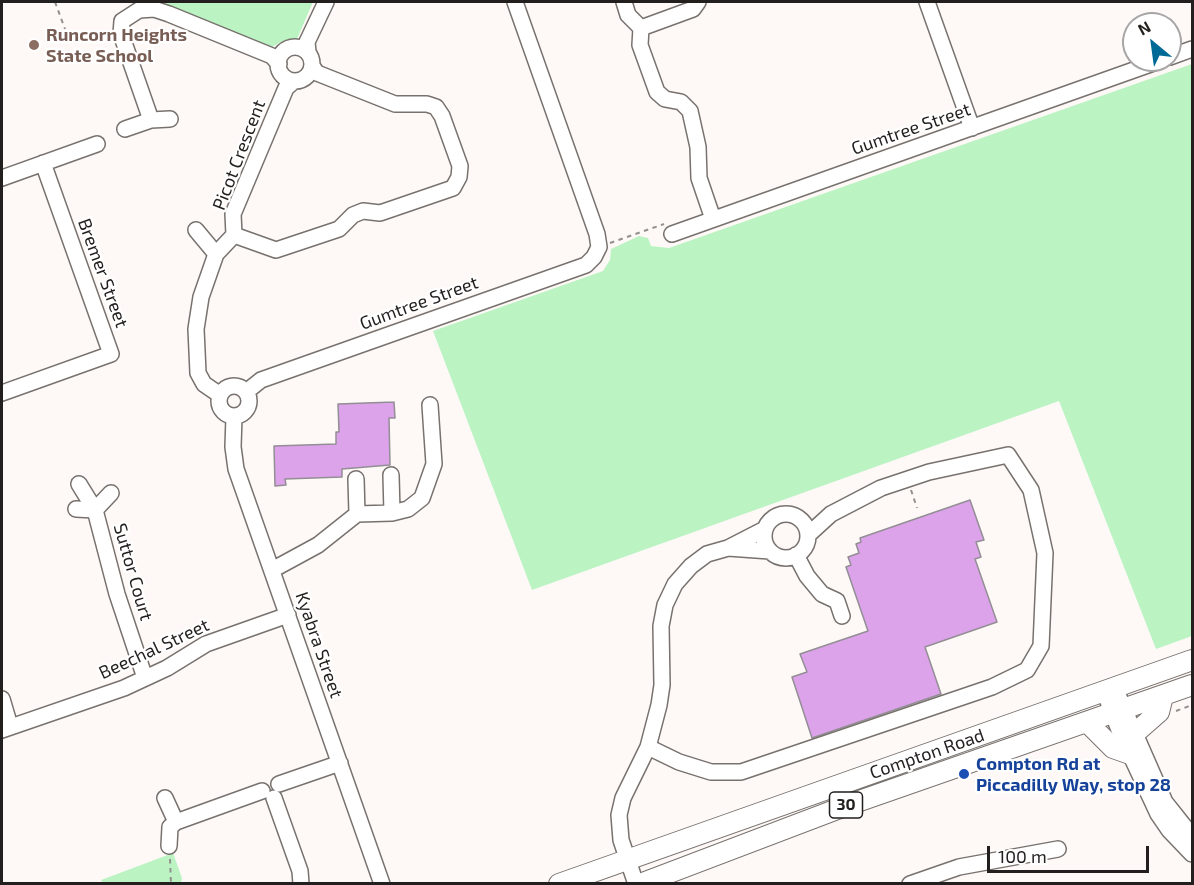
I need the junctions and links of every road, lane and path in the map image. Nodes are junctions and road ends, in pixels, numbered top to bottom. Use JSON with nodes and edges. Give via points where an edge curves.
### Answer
{"nodes":[{"id":1,"x":55,"y":2,"type":"edge"},
{"id":2,"x":326,"y":2,"type":"edge"},
{"id":3,"x":515,"y":2,"type":"edge"},
{"id":4,"x":624,"y":2,"type":"edge"},
{"id":5,"x":698,"y":2,"type":"edge"},
{"id":6,"x":927,"y":2,"type":"edge"},
{"id":7,"x":641,"y":28,"type":"junction"},
{"id":8,"x":65,"y":29,"type":"dead end"},
{"id":9,"x":296,"y":65,"type":"junction"},
{"id":10,"x":1128,"y":72,"type":"edge"},
{"id":11,"x":170,"y":119,"type":"dead end"},
{"id":12,"x":151,"y":120,"type":"junction"},
{"id":13,"x":972,"y":128,"type":"junction"},
{"id":14,"x":125,"y":129,"type":"dead end"},
{"id":15,"x":97,"y":144,"type":"dead end"},
{"id":16,"x":43,"y":163,"type":"junction"},
{"id":17,"x":2,"y":178,"type":"edge"},
{"id":18,"x":713,"y":219,"type":"junction"},
{"id":19,"x":669,"y":229,"type":"joint"},
{"id":20,"x":196,"y":230,"type":"dead end"},
{"id":21,"x":234,"y":235,"type":"junction"},
{"id":22,"x":600,"y":247,"type":"junction"},
{"id":23,"x":216,"y":254,"type":"junction"},
{"id":24,"x":246,"y":392,"type":"junction"},
{"id":25,"x":2,"y":393,"type":"edge"},
{"id":26,"x":220,"y":395,"type":"junction"},
{"id":27,"x":430,"y":405,"type":"dead end"},
{"id":28,"x":234,"y":416,"type":"junction"},
{"id":29,"x":391,"y":475,"type":"dead end"},
{"id":30,"x":356,"y":479,"type":"dead end"},
{"id":31,"x":79,"y":484,"type":"dead end"},
{"id":32,"x":111,"y":493,"type":"dead end"},
{"id":33,"x":76,"y":509,"type":"dead end"},
{"id":34,"x":95,"y":510,"type":"junction"},
{"id":35,"x":392,"y":513,"type":"junction"},
{"id":36,"x":357,"y":514,"type":"junction"},
{"id":37,"x":831,"y":514,"type":"junction"},
{"id":38,"x":801,"y":520,"type":"junction"},
{"id":39,"x":765,"y":529,"type":"junction"},
{"id":40,"x":808,"y":535,"type":"junction"},
{"id":41,"x":728,"y":548,"type":"junction"},
{"id":42,"x":770,"y":551,"type":"junction"},
{"id":43,"x":796,"y":555,"type":"junction"},
{"id":44,"x":272,"y":570,"type":"junction"},
{"id":45,"x":288,"y":615,"type":"junction"},
{"id":46,"x":842,"y":616,"type":"dead end"},
{"id":47,"x":1192,"y":660,"type":"edge"},
{"id":48,"x":145,"y":678,"type":"junction"},
{"id":49,"x":1192,"y":685,"type":"edge"},
{"id":50,"x":1110,"y":689,"type":"junction"},
{"id":51,"x":1163,"y":696,"type":"junction"},
{"id":52,"x":2,"y":699,"type":"edge"},
{"id":53,"x":1118,"y":712,"type":"junction"},
{"id":54,"x":1088,"y":723,"type":"junction"},
{"id":55,"x":6,"y":728,"type":"edge"},
{"id":56,"x":1134,"y":734,"type":"junction"},
{"id":57,"x":648,"y":747,"type":"junction"},
{"id":58,"x":1130,"y":754,"type":"junction"},
{"id":59,"x":340,"y":763,"type":"junction"},
{"id":60,"x":272,"y":791,"type":"junction"},
{"id":61,"x":165,"y":798,"type":"dead end"},
{"id":62,"x":176,"y":822,"type":"junction"},
{"id":63,"x":1192,"y":836,"type":"edge"},
{"id":64,"x":169,"y":846,"type":"joint"},
{"id":65,"x":1058,"y":849,"type":"dead end"},
{"id":66,"x":1192,"y":854,"type":"edge"},
{"id":67,"x":627,"y":859,"type":"junction"},
{"id":68,"x":171,"y":884,"type":"edge"},
{"id":69,"x":301,"y":884,"type":"edge"},
{"id":70,"x":382,"y":884,"type":"edge"},
{"id":71,"x":559,"y":884,"type":"edge"},
{"id":72,"x":638,"y":884,"type":"edge"},
{"id":73,"x":910,"y":884,"type":"edge"}],
"edges":[{"from":1,"to":8,"type":"path"},
{"from":2,"to":9,"type":"street","name":"Picot Crescent"},
{"from":3,"to":22,"type":"street"},
{"from":4,"to":7,"type":"street","via":[[628,15]]},
{"from":5,"to":7,"type":"street","via":[[693,9]]},
{"from":6,"to":13,"type":"street"},
{"from":7,"to":18,"type":"street","via":[[640,45],[657,92],[664,99],[681,102],[690,111],[698,147],[699,178]]},
{"from":9,"to":12,"type":"street","via":[[154,9],[139,10],[122,21],[121,34]]},
{"from":9,"to":21,"type":"street","name":"Picot Crescent","via":[[233,214]]},
{"from":9,"to":21,"type":"street","via":[[395,104],[436,107],[460,166],[459,177],[453,188],[380,213],[363,211],[339,229],[276,250]]},
{"from":10,"to":13,"type":"street","name":"Gumtree Street"},
{"from":11,"to":12,"type":"street"},
{"from":12,"to":14,"type":"street"},
{"from":13,"to":18,"type":"street","name":"Gumtree Street"},
{"from":15,"to":16,"type":"street"},
{"from":16,"to":17,"type":"street"},
{"from":16,"to":25,"type":"street","name":"Bremer Street","via":[[111,354]]},
{"from":18,"to":19,"type":"street","name":"Gumtree Street"},
{"from":19,"to":22,"type":"path"},
{"from":20,"to":23,"type":"street"},
{"from":21,"to":23,"type":"street","name":"Picot Crescent"},
{"from":22,"to":24,"type":"street","name":"Gumtree Street","via":[[586,265],[261,380]]},
{"from":23,"to":26,"type":"street","name":"Picot Crescent","via":[[201,297],[195,355],[204,384]]},
{"from":24,"to":26,"type":"street","via":[[230,387]]},
{"from":24,"to":28,"type":"street","name":"Kyabra Street","via":[[247,407]]},
{"from":26,"to":28,"type":"street","via":[[221,409]]},
{"from":27,"to":35,"type":"street","via":[[434,457],[426,489],[416,504]]},
{"from":28,"to":44,"type":"street","name":"Kyabra Street","via":[[236,469]]},
{"from":29,"to":35,"type":"street"},
{"from":30,"to":36,"type":"street"},
{"from":31,"to":34,"type":"street","name":"Suttor Court"},
{"from":32,"to":34,"type":"street","name":"Suttor Court"},
{"from":33,"to":34,"type":"street","name":"Suttor Court"},
{"from":34,"to":48,"type":"street","name":"Suttor Court"},
{"from":35,"to":36,"type":"street"},
{"from":36,"to":44,"type":"street","via":[[318,545]]},
{"from":37,"to":38,"type":"street"},
{"from":37,"to":40,"type":"street"},
{"from":37,"to":57,"type":"street","via":[[906,479],[1008,455],[1031,490],[1045,553],[1041,646],[1027,670],[992,687],[741,772],[711,772]]},
{"from":38,"to":39,"type":"street","via":[[782,514]]},
{"from":38,"to":40,"type":"street"},
{"from":39,"to":41,"type":"street"},
{"from":39,"to":42,"type":"street","via":[[764,539]]},
{"from":40,"to":43,"type":"street","via":[[805,546]]},
{"from":41,"to":42,"type":"street"},
{"from":41,"to":57,"type":"street","via":[[707,554],[691,566],[675,584],[665,605],[661,626],[662,685]]},
{"from":42,"to":43,"type":"street","via":[[782,557]]},
{"from":43,"to":46,"type":"street","via":[[822,594],[837,601]]},
{"from":44,"to":45,"type":"street","name":"Kyabra Street"},
{"from":45,"to":48,"type":"street","name":"Beechal Street","via":[[206,644]]},
{"from":45,"to":59,"type":"street","name":"Kyabra Street"},
{"from":47,"to":50,"type":"main road","name":"Compton Road","number":"30"},
{"from":48,"to":55,"type":"street","name":"Beechal Street"},
{"from":49,"to":51,"type":"main road","name":"Compton Road","number":"30"},
{"from":50,"to":53,"type":"street"},
{"from":50,"to":67,"type":"main road","name":"Compton Road","number":"30"},
{"from":51,"to":53,"type":"main road","name":"Compton Road","number":"30"},
{"from":51,"to":56,"type":"main road","via":[[1159,712]]},
{"from":52,"to":55,"type":"street"},
{"from":53,"to":54,"type":"main road","name":"Compton Road","number":"30"},
{"from":53,"to":56,"type":"street"},
{"from":53,"to":58,"type":"street"},
{"from":54,"to":58,"type":"main road","via":[[1113,748]]},
{"from":54,"to":72,"type":"main road","name":"Compton Road","number":"30","via":[[848,804]]},
{"from":56,"to":63,"type":"street","via":[[1165,801]]},
{"from":57,"to":67,"type":"street","via":[[619,815]]},
{"from":58,"to":66,"type":"street","via":[[1163,822]]},
{"from":59,"to":60,"type":"street"},
{"from":59,"to":70,"type":"street","name":"Kyabra Street"},
{"from":60,"to":62,"type":"street"},
{"from":60,"to":69,"type":"street"},
{"from":61,"to":62,"type":"street"},
{"from":62,"to":64,"type":"street","via":[[170,827]]},
{"from":64,"to":68,"type":"path"},
{"from":65,"to":73,"type":"street","via":[[959,867]]},
{"from":67,"to":71,"type":"main road","name":"Compton Road","number":"30"},
{"from":67,"to":72,"type":"street"}]}
